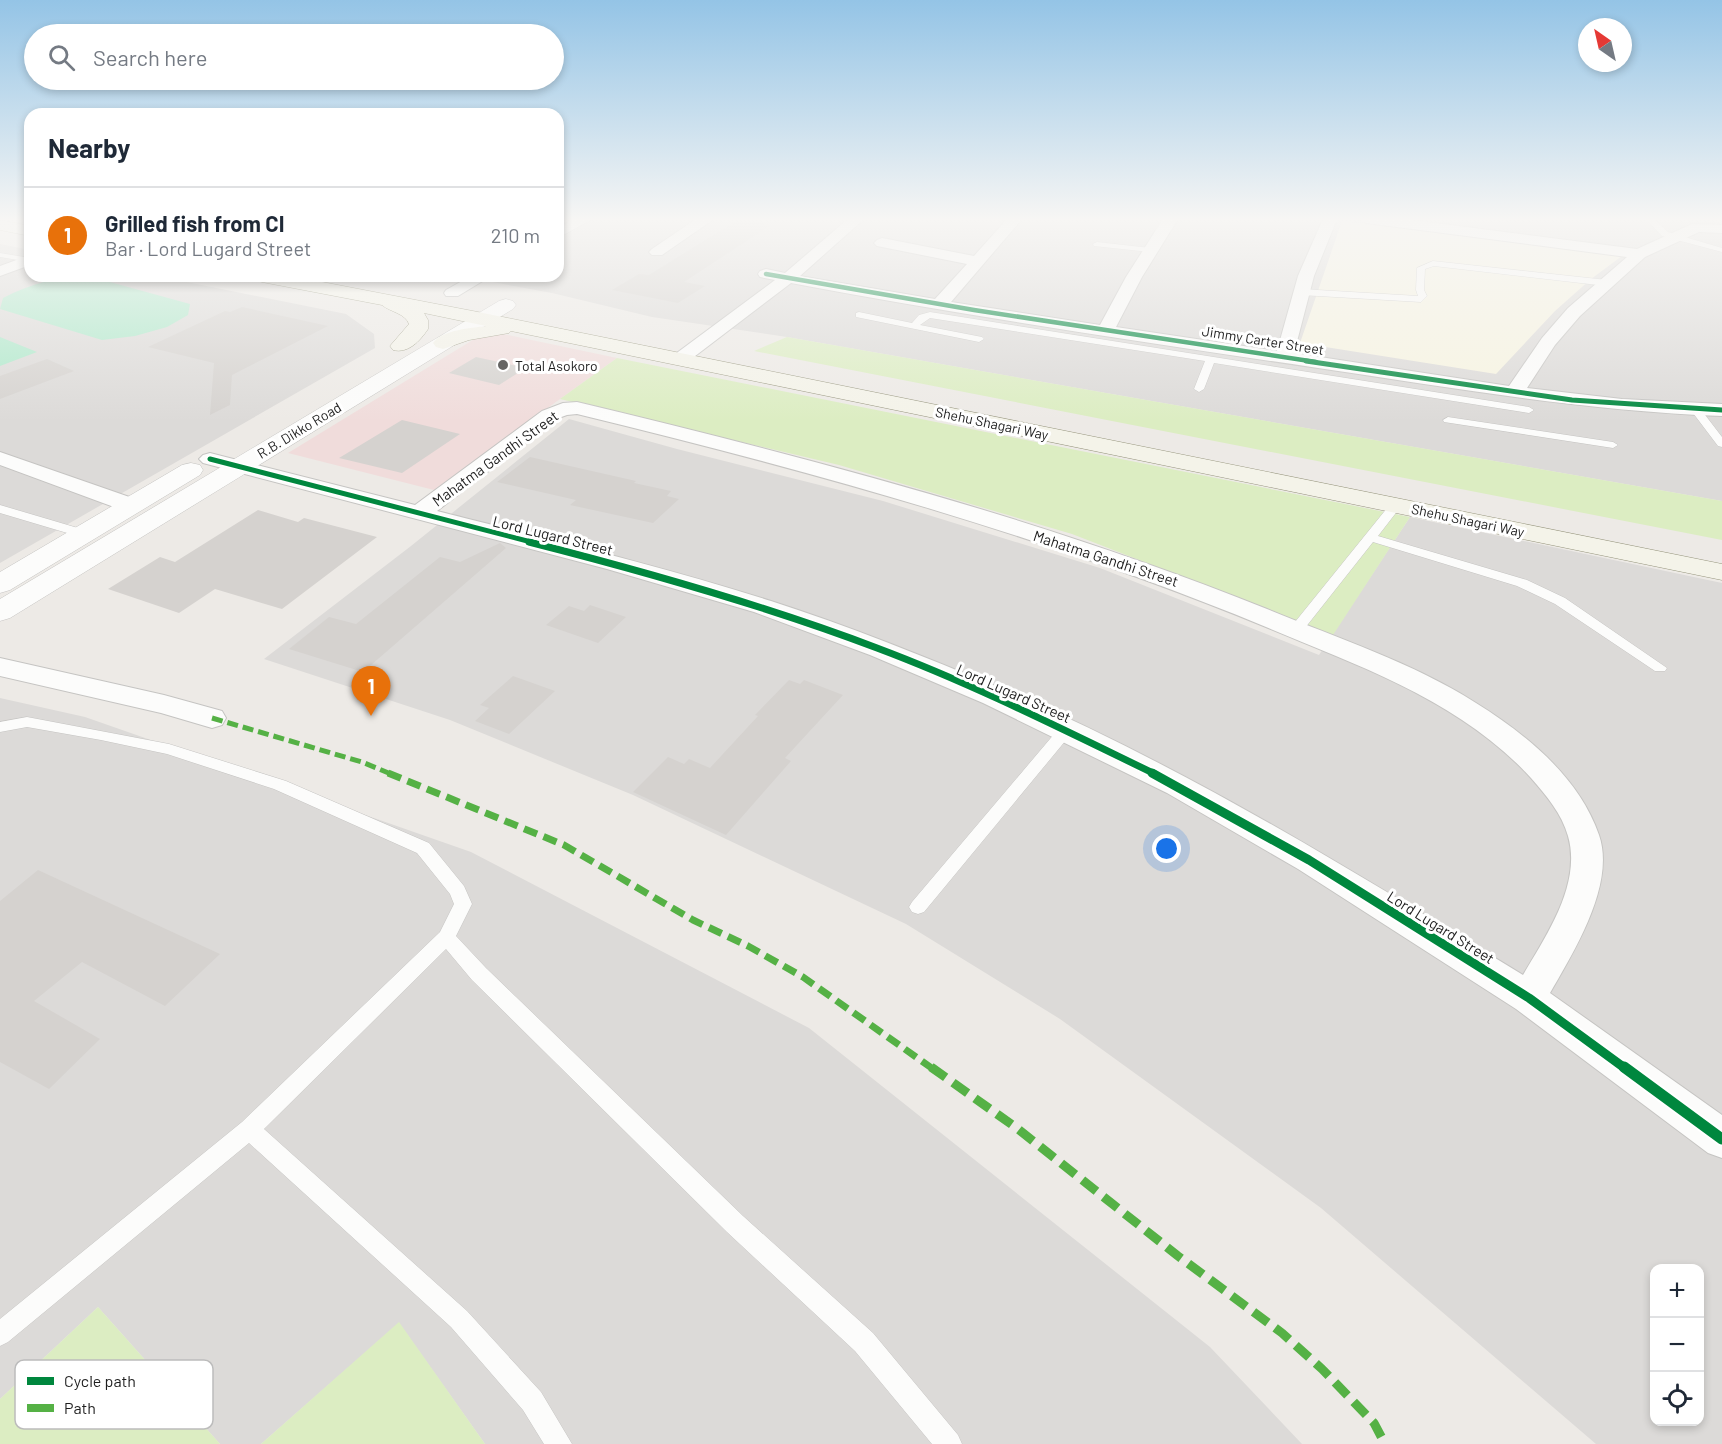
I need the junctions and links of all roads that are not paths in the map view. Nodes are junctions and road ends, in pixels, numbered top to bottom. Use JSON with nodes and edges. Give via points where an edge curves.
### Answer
{"nodes":[{"id":1,"x":314,"y":286,"type":"edge"},
{"id":2,"x":393,"y":286,"type":"edge"},
{"id":3,"x":777,"y":286,"type":"edge"},
{"id":4,"x":837,"y":286,"type":"edge"},
{"id":5,"x":956,"y":286,"type":"edge"},
{"id":6,"x":1130,"y":286,"type":"edge"},
{"id":7,"x":1303,"y":286,"type":"edge"},
{"id":8,"x":1420,"y":286,"type":"edge"},
{"id":9,"x":1603,"y":286,"type":"edge"},
{"id":10,"x":1301,"y":292,"type":"junction"},
{"id":11,"x":482,"y":298,"type":"edge"},
{"id":12,"x":383,"y":300,"type":"junction"},
{"id":13,"x":453,"y":303,"type":"junction"},
{"id":14,"x":940,"y":304,"type":"junction"},
{"id":15,"x":506,"y":305,"type":"joint"},
{"id":16,"x":859,"y":315,"type":"dead end"},
{"id":17,"x":914,"y":326,"type":"junction"},
{"id":18,"x":525,"y":327,"type":"junction"},
{"id":19,"x":1106,"y":330,"type":"junction"},
{"id":20,"x":979,"y":339,"type":"dead end"},
{"id":21,"x":443,"y":343,"type":"junction"},
{"id":22,"x":700,"y":345,"type":"junction"},
{"id":23,"x":400,"y":346,"type":"junction"},
{"id":24,"x":677,"y":350,"type":"junction"},
{"id":25,"x":1284,"y":358,"type":"junction"},
{"id":26,"x":1210,"y":360,"type":"junction"},
{"id":27,"x":1199,"y":389,"type":"dead end"},
{"id":28,"x":1525,"y":399,"type":"junction"},
{"id":29,"x":1695,"y":409,"type":"junction"},
{"id":30,"x":1722,"y":410,"type":"edge"},
{"id":31,"x":1448,"y":420,"type":"dead end"},
{"id":32,"x":1528,"y":432,"type":"junction"},
{"id":33,"x":1722,"y":444,"type":"edge"},
{"id":34,"x":1613,"y":445,"type":"dead end"},
{"id":35,"x":0,"y":458,"type":"edge"},
{"id":36,"x":210,"y":459,"type":"junction"},
{"id":37,"x":240,"y":465,"type":"junction"},
{"id":38,"x":130,"y":504,"type":"junction"},
{"id":39,"x":1396,"y":506,"type":"junction"},
{"id":40,"x":0,"y":509,"type":"edge"},
{"id":41,"x":418,"y":514,"type":"junction"},
{"id":42,"x":84,"y":534,"type":"junction"},
{"id":43,"x":1371,"y":538,"type":"junction"},
{"id":44,"x":1720,"y":561,"type":"edge"},
{"id":45,"x":0,"y":584,"type":"edge"},
{"id":46,"x":0,"y":612,"type":"edge"},
{"id":47,"x":1296,"y":630,"type":"junction"},
{"id":48,"x":0,"y":667,"type":"edge"},
{"id":49,"x":1660,"y":668,"type":"dead end"},
{"id":50,"x":212,"y":718,"type":"dead end"},
{"id":51,"x":0,"y":727,"type":"edge"},
{"id":52,"x":1066,"y":730,"type":"junction"},
{"id":53,"x":918,"y":907,"type":"dead end"},
{"id":54,"x":446,"y":938,"type":"junction"},
{"id":55,"x":1528,"y":998,"type":"junction"},
{"id":56,"x":249,"y":1129,"type":"junction"},
{"id":57,"x":1722,"y":1139,"type":"edge"},
{"id":58,"x":0,"y":1334,"type":"edge"},
{"id":59,"x":559,"y":1444,"type":"edge"},
{"id":60,"x":949,"y":1444,"type":"edge"}],
"edges":[{"from":1,"to":12,"type":"main road"},
{"from":2,"to":13,"type":"main road"},
{"from":3,"to":22,"type":"street"},
{"from":4,"to":14,"type":"street","name":"Jimmy Carter Street"},
{"from":5,"to":14,"type":"street"},
{"from":6,"to":19,"type":"street"},
{"from":7,"to":10,"type":"street"},
{"from":8,"to":10,"type":"lane","via":[[1421,299]]},
{"from":9,"to":28,"type":"street","via":[[1548,342]]},
{"from":10,"to":25,"type":"street"},
{"from":11,"to":13,"type":"street","name":"R.B. Dikko Road"},
{"from":11,"to":15,"type":"street","name":"R.B. Dikko Road"},
{"from":11,"to":18,"type":"main road","name":"Shehu Shagari Way"},
{"from":11,"to":21,"type":"street","name":"R.B. Dikko Road"},
{"from":12,"to":13,"type":"main road"},
{"from":12,"to":23,"type":"main road","via":[[418,319],[417,330]]},
{"from":13,"to":23,"type":"street","name":"R.B. Dikko Road"},
{"from":14,"to":19,"type":"street","name":"Jimmy Carter Street"},
{"from":15,"to":24,"type":"main road","name":"Shehu Shagari Way"},
{"from":16,"to":17,"type":"lane"},
{"from":17,"to":20,"type":"lane"},
{"from":17,"to":26,"type":"lane","via":[[930,315]]},
{"from":18,"to":21,"type":"main road","via":[[489,330]]},
{"from":18,"to":24,"type":"main road","name":"Shehu Shagari Way","via":[[655,354]]},
{"from":19,"to":25,"type":"street","name":"Jimmy Carter Street"},
{"from":21,"to":37,"type":"street","name":"R.B. Dikko Road"},
{"from":22,"to":24,"type":"main road","name":"Shehu Shagari Way"},
{"from":22,"to":44,"type":"main road","name":"Shehu Shagari Way"},
{"from":23,"to":36,"type":"street","name":"R.B. Dikko Road"},
{"from":24,"to":39,"type":"main road","name":"Shehu Shagari Way"},
{"from":25,"to":28,"type":"street","name":"Jimmy Carter Street"},
{"from":26,"to":27,"type":"lane"},
{"from":26,"to":28,"type":"lane"},
{"from":28,"to":29,"type":"street","name":"Jimmy Carter Street"},
{"from":28,"to":32,"type":"lane"},
{"from":29,"to":30,"type":"street","name":"Jimmy Carter Street"},
{"from":29,"to":33,"type":"lane"},
{"from":31,"to":32,"type":"lane"},
{"from":32,"to":34,"type":"lane"},
{"from":35,"to":38,"type":"street"},
{"from":36,"to":37,"type":"street","name":"Lord Lugard Street"},
{"from":36,"to":38,"type":"street","name":"R.B. Dikko Road"},
{"from":37,"to":41,"type":"street","name":"Lord Lugard Street"},
{"from":37,"to":46,"type":"street","name":"R.B. Dikko Road"},
{"from":38,"to":42,"type":"street","name":"R.B. Dikko Road"},
{"from":39,"to":43,"type":"lane"},
{"from":39,"to":44,"type":"main road","name":"Shehu Shagari Way"},
{"from":40,"to":42,"type":"lane"},
{"from":41,"to":47,"type":"street","name":"Mahatma Gandhi Street","via":[[549,415],[577,408],[924,498],[1188,585]]},
{"from":41,"to":52,"type":"street","name":"Lord Lugard Street","via":[[616,564],[763,607],[879,649]]},
{"from":42,"to":45,"type":"street","name":"R.B. Dikko Road"},
{"from":43,"to":47,"type":"lane"},
{"from":43,"to":49,"type":"lane","via":[[1522,583],[1560,601]]},
{"from":47,"to":55,"type":"street","name":"Mahatma Gandhi Street","via":[[1467,710],[1549,777],[1571,806],[1586,840],[1586,880],[1568,927]]},
{"from":48,"to":50,"type":"street"},
{"from":51,"to":54,"type":"lane","via":[[27,722],[169,749],[280,785],[423,848],[458,891],[463,904]]},
{"from":52,"to":53,"type":"lane"},
{"from":52,"to":55,"type":"street","name":"Lord Lugard Street","via":[[1178,785],[1309,860]]},
{"from":54,"to":56,"type":"lane"},
{"from":54,"to":60,"type":"lane","via":[[726,1215],[864,1342]]},
{"from":55,"to":57,"type":"street","name":"Lord Lugard Street"},
{"from":56,"to":58,"type":"lane"},
{"from":56,"to":59,"type":"lane","via":[[459,1319],[532,1401]]}]}
